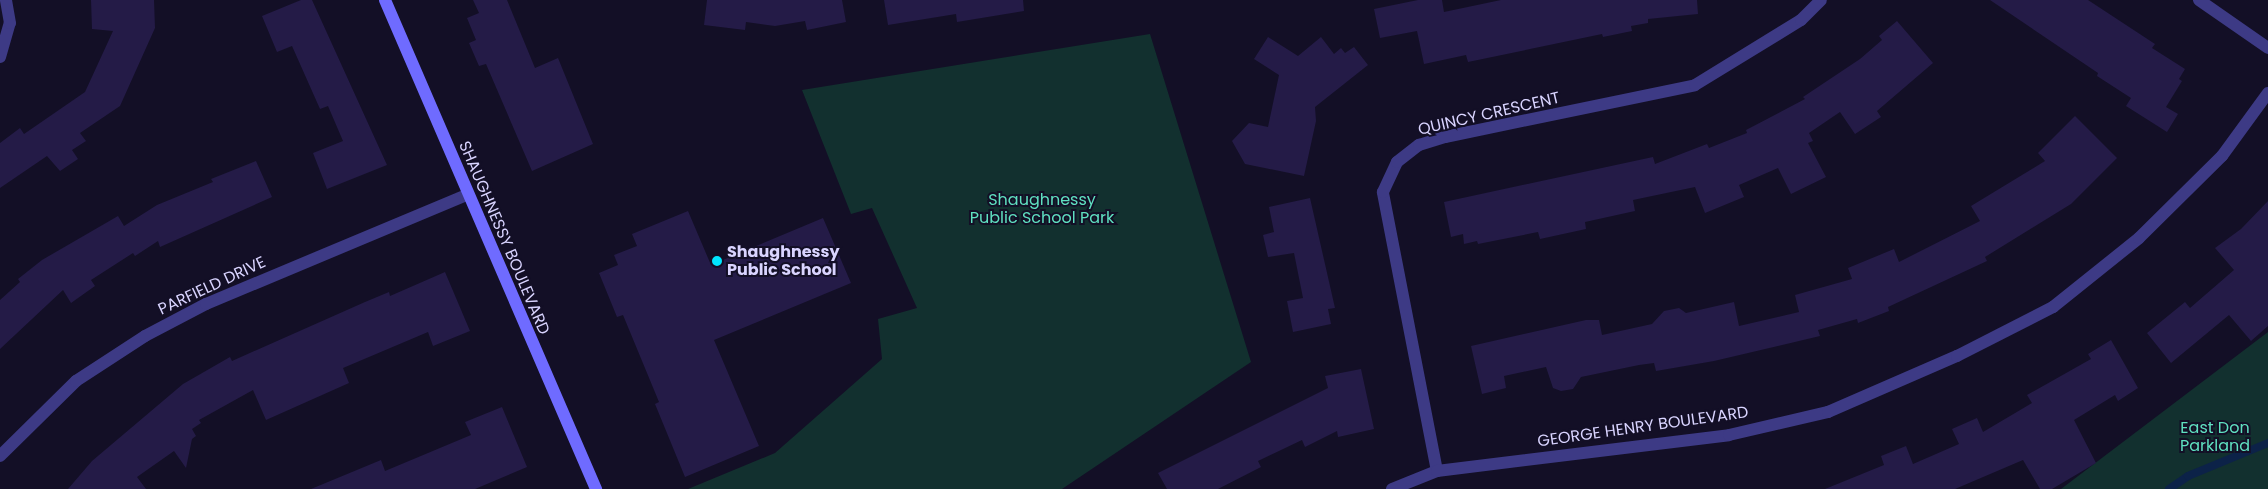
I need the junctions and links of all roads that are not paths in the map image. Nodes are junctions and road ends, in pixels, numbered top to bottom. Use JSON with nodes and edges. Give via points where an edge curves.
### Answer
{"nodes":[{"id":1,"x":6,"y":0,"type":"edge"},
{"id":2,"x":385,"y":0,"type":"edge"},
{"id":3,"x":1821,"y":0,"type":"edge"},
{"id":4,"x":2199,"y":0,"type":"edge"},
{"id":5,"x":2268,"y":48,"type":"edge"},
{"id":6,"x":0,"y":57,"type":"edge"},
{"id":7,"x":2268,"y":93,"type":"edge"},
{"id":8,"x":467,"y":195,"type":"junction"},
{"id":9,"x":0,"y":456,"type":"edge"},
{"id":10,"x":1437,"y":471,"type":"junction"},
{"id":11,"x":596,"y":489,"type":"edge"},
{"id":12,"x":1392,"y":489,"type":"edge"}],
"edges":[{"from":1,"to":6,"type":"street","via":[[10,23]]},
{"from":2,"to":8,"type":"street","name":"SHAUGHNESSY BOULEVARD"},
{"from":3,"to":10,"type":"street","name":"QUINCY CRESCENT","via":[[1801,20],[1695,85],[1445,137],[1419,144],[1397,162],[1383,192]]},
{"from":4,"to":5,"type":"street"},
{"from":7,"to":10,"type":"street","name":"GEORGE HENRY BOULEVARD","via":[[2222,156],[2140,238],[2053,306],[1957,356],[1828,412],[1730,435]]},
{"from":8,"to":9,"type":"street","name":"PARFIELD DRIVE","via":[[206,304],[145,336],[76,381]]},
{"from":8,"to":11,"type":"street","name":"SHAUGHNESSY BOULEVARD"},
{"from":10,"to":12,"type":"street","name":"GEORGE HENRY BOULEVARD"}]}
